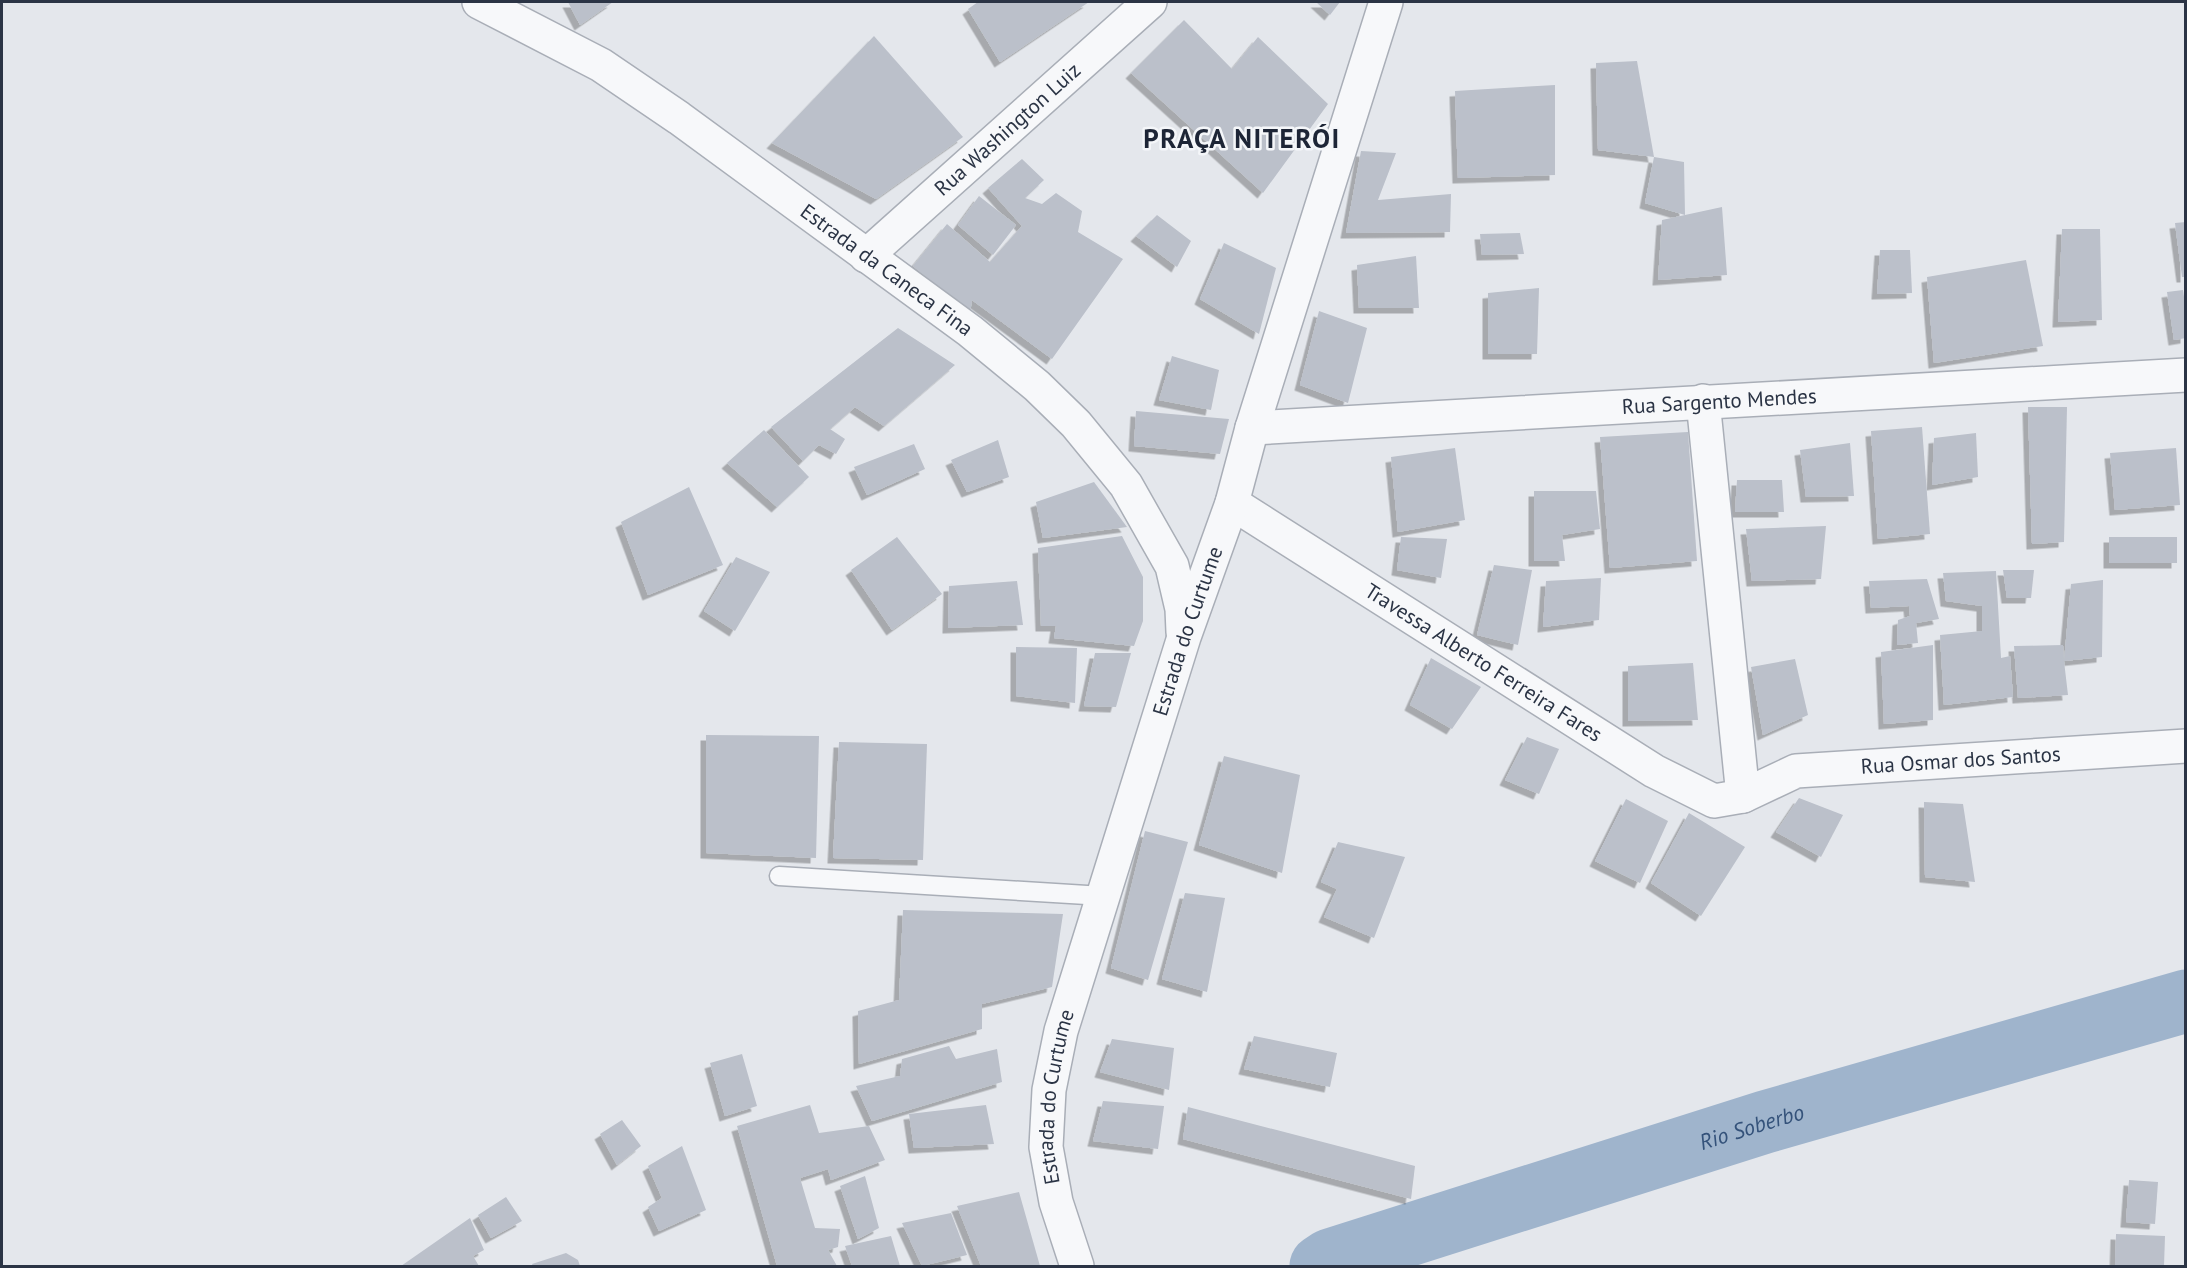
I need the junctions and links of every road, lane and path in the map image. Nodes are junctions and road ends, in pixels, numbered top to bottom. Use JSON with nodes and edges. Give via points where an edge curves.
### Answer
{"nodes":[{"id":1,"x":1150,"y":2,"type":"edge"},
{"id":2,"x":1386,"y":2,"type":"edge"},
{"id":3,"x":497,"y":6,"type":"edge"},
{"id":4,"x":866,"y":256,"type":"junction"},
{"id":5,"x":2186,"y":375,"type":"edge"},
{"id":6,"x":1703,"y":401,"type":"junction"},
{"id":7,"x":1252,"y":428,"type":"junction"},
{"id":8,"x":1232,"y":503,"type":"junction"},
{"id":9,"x":1213,"y":560,"type":"junction"},
{"id":10,"x":1172,"y":566,"type":"junction"},
{"id":11,"x":1184,"y":637,"type":"junction"},
{"id":12,"x":2186,"y":746,"type":"edge"},
{"id":13,"x":1743,"y":796,"type":"junction"},
{"id":14,"x":779,"y":876,"type":"dead end"},
{"id":15,"x":1104,"y":896,"type":"junction"},
{"id":16,"x":1077,"y":1266,"type":"edge"}],
"edges":[{"from":1,"to":4,"type":"street","name":"Rua Washington Luiz"},
{"from":2,"to":7,"type":"street","name":"Estrada do Curtume"},
{"from":3,"to":4,"type":"street","name":"Estrada da Caneca Fina","via":[[601,65]]},
{"from":4,"to":10,"type":"street","name":"Estrada da Caneca Fina","via":[[970,331],[1076,424],[1126,485]]},
{"from":5,"to":6,"type":"street","name":"Rua Sargento Mendes"},
{"from":6,"to":7,"type":"street","name":"Rua Sargento Mendes"},
{"from":6,"to":13,"type":"street"},
{"from":7,"to":8,"type":"street","name":"Estrada do Curtume"},
{"from":8,"to":9,"type":"street","name":"Estrada do Curtume"},
{"from":8,"to":13,"type":"street","name":"Travessa Alberto Ferreira Fares","via":[[1653,771],[1714,801]]},
{"from":9,"to":10,"type":"street","via":[[1198,570]]},
{"from":9,"to":11,"type":"street","name":"Estrada do Curtume"},
{"from":10,"to":11,"type":"street","name":"Estrada da Caneca Fina"},
{"from":11,"to":15,"type":"street","name":"Estrada do Curtume"},
{"from":12,"to":13,"type":"street","name":"Rua Osmar dos Santos","via":[[1796,771]]},
{"from":14,"to":15,"type":"lane"},
{"from":15,"to":16,"type":"street","name":"Estrada do Curtume","via":[[1061,1031],[1049,1090],[1046,1147],[1056,1202]]}]}
